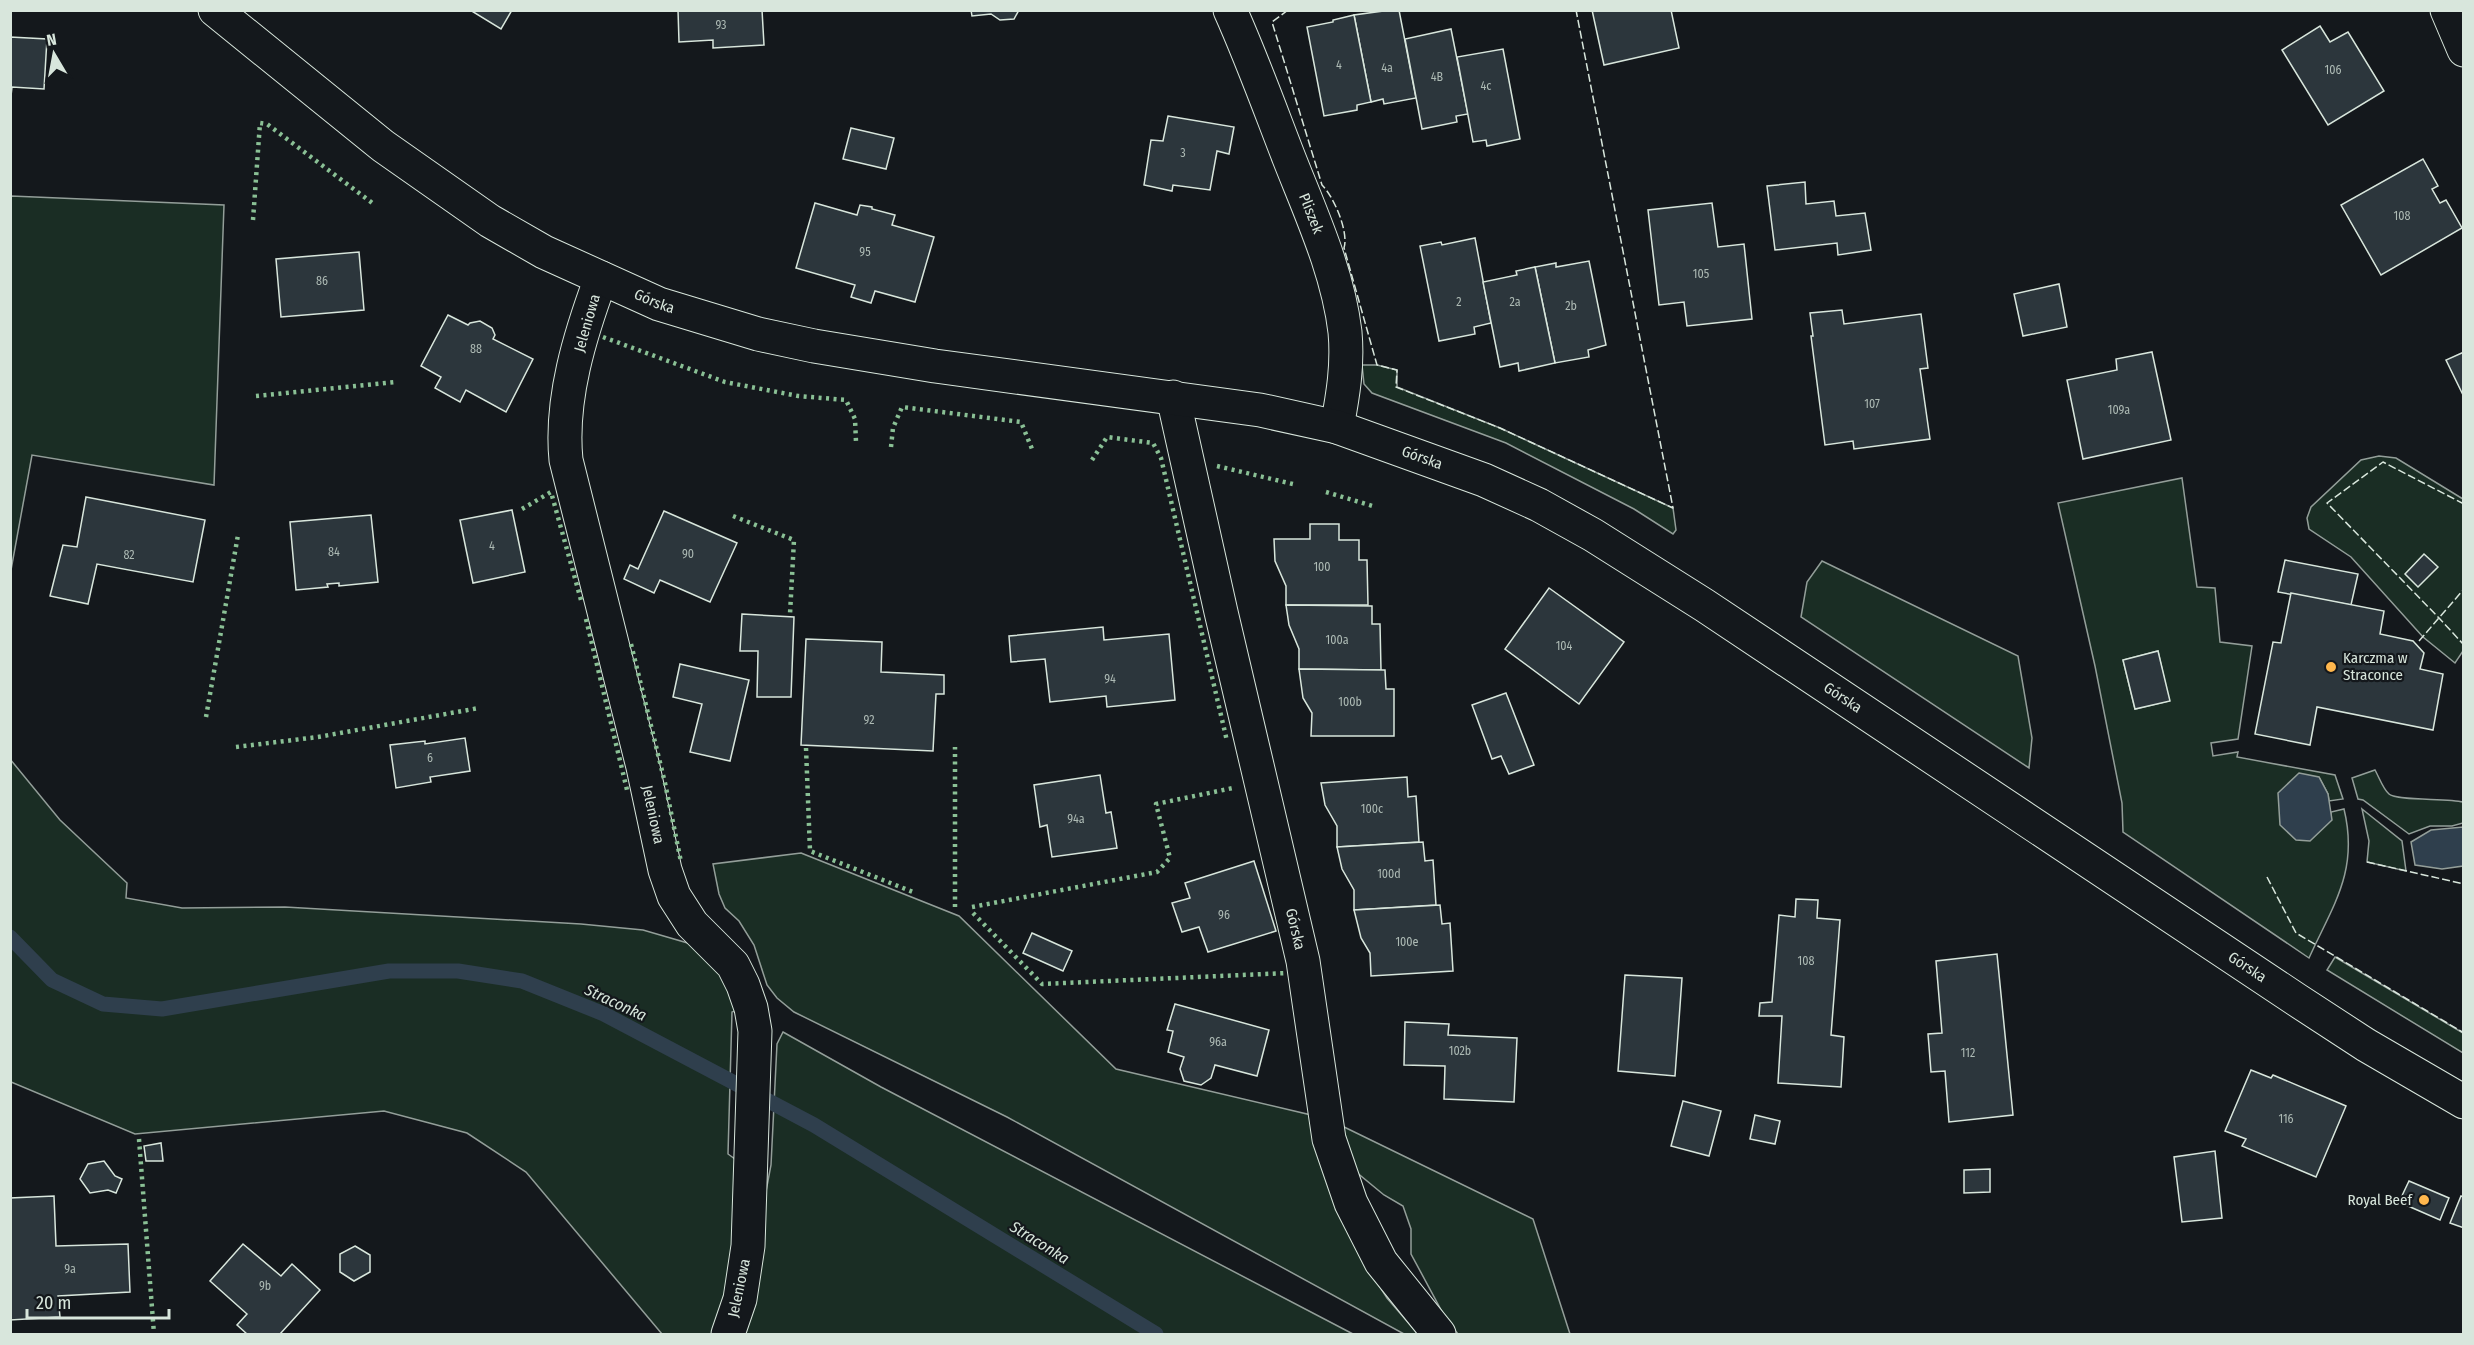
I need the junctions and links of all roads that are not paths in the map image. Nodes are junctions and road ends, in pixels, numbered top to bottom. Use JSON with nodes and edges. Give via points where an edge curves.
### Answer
{"nodes":[{"id":1,"x":215,"y":10,"type":"edge"},
{"id":2,"x":1230,"y":10,"type":"edge"},
{"id":3,"x":2447,"y":10,"type":"edge"},
{"id":4,"x":2463,"y":50,"type":"edge"},
{"id":5,"x":601,"y":278,"type":"junction"},
{"id":6,"x":1173,"y":397,"type":"junction"},
{"id":7,"x":1337,"y":427,"type":"junction"},
{"id":8,"x":2463,"y":1102,"type":"edge"},
{"id":9,"x":728,"y":1335,"type":"edge"},
{"id":10,"x":1439,"y":1335,"type":"edge"}],
"edges":[{"from":1,"to":5,"type":"street","name":"Górska","via":[[428,179],[544,252]]},
{"from":2,"to":7,"type":"street","name":"Pliszek","via":[[1316,225],[1335,288],[1345,330],[1347,361]]},
{"from":3,"to":4,"type":"street"},
{"from":5,"to":6,"type":"street","name":"Górska","via":[[707,320],[814,346]]},
{"from":5,"to":9,"type":"street","name":"Jeleniowa","via":[[588,313],[566,404],[566,460],[665,870],[674,896],[692,924],[733,965],[743,985],[754,1031],[748,1246],[740,1299]]},
{"from":6,"to":7,"type":"street","name":"Górska"},
{"from":6,"to":10,"type":"street","name":"Górska","via":[[1303,961],[1329,1139],[1351,1203],[1381,1262]]},
{"from":7,"to":8,"type":"street","name":"Górska","via":[[1484,480],[1593,535],[2327,1019]]}]}
